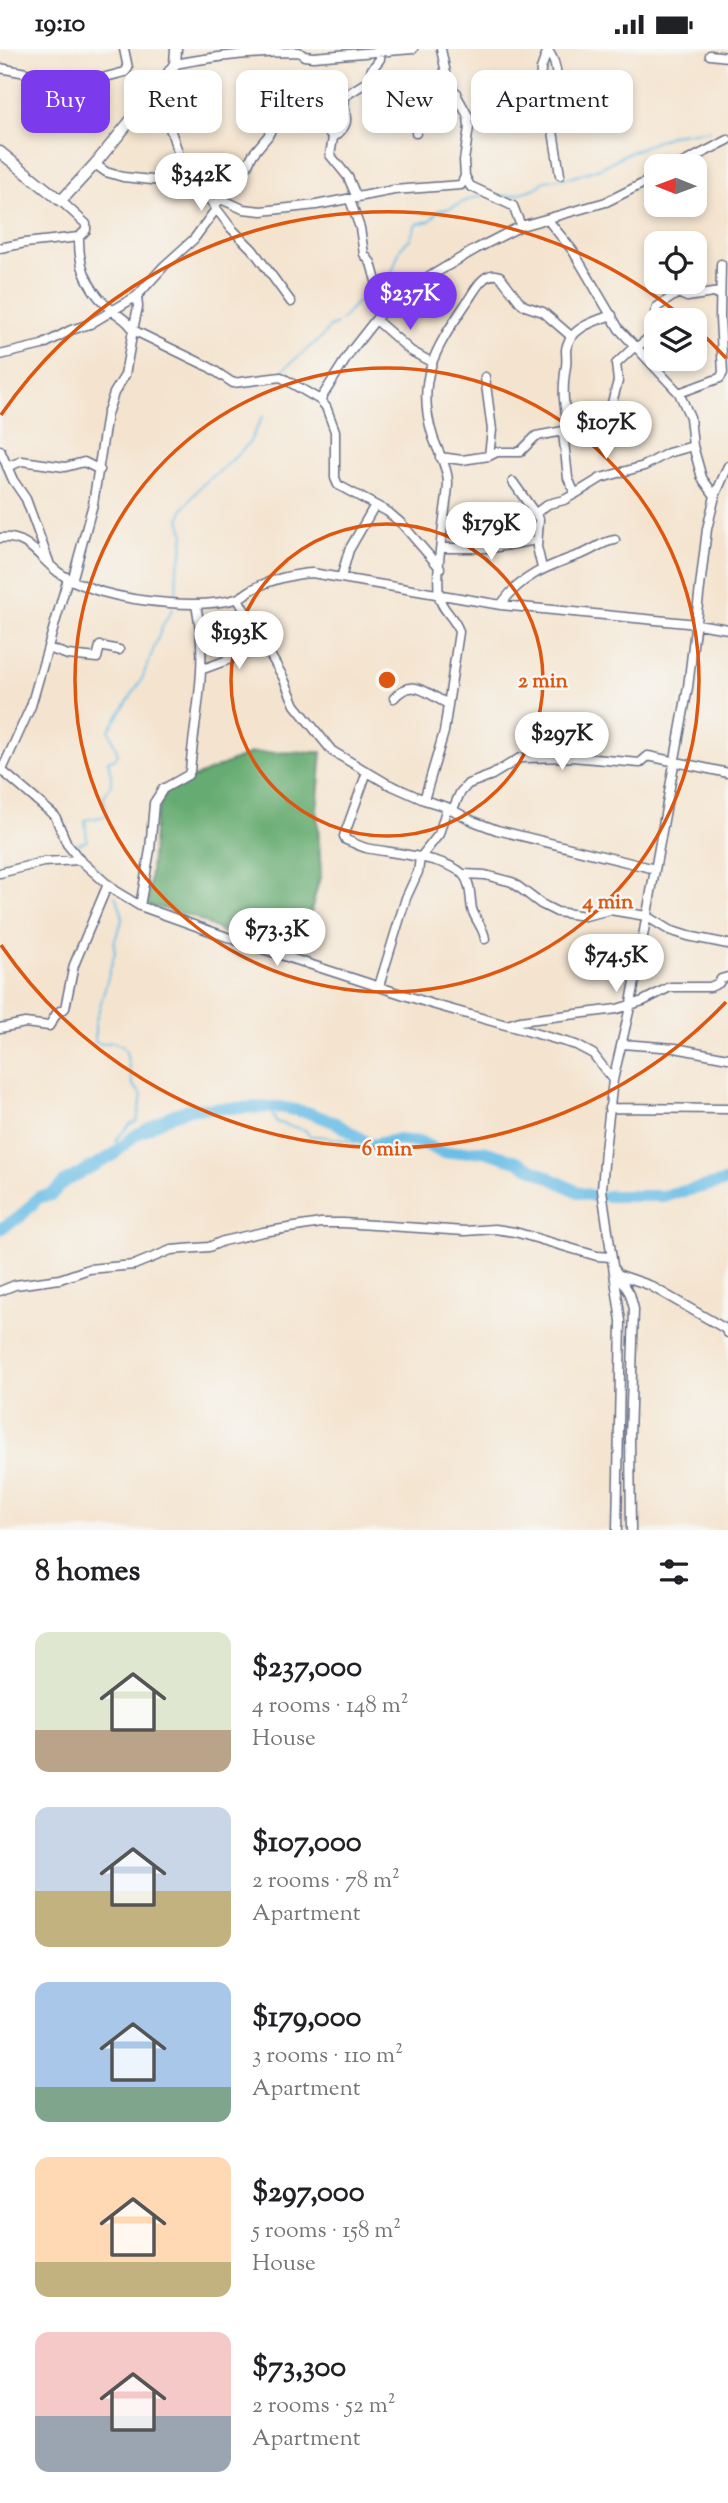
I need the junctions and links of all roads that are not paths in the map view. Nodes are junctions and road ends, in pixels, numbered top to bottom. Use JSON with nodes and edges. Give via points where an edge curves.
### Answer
{"nodes":[{"id":1,"x":124,"y":49,"type":"edge"},
{"id":2,"x":176,"y":49,"type":"edge"},
{"id":3,"x":396,"y":49,"type":"edge"},
{"id":4,"x":413,"y":49,"type":"edge"},
{"id":5,"x":441,"y":49,"type":"edge"},
{"id":6,"x":547,"y":49,"type":"edge"},
{"id":7,"x":380,"y":51,"type":"junction"},
{"id":8,"x":322,"y":53,"type":"edge"},
{"id":9,"x":710,"y":55,"type":"dead end"},
{"id":10,"x":728,"y":57,"type":"edge"},
{"id":11,"x":175,"y":64,"type":"junction"},
{"id":12,"x":0,"y":68,"type":"edge"},
{"id":13,"x":170,"y":70,"type":"edge"},
{"id":14,"x":445,"y":70,"type":"edge"},
{"id":15,"x":541,"y":70,"type":"edge"},
{"id":16,"x":555,"y":70,"type":"edge"},
{"id":17,"x":21,"y":72,"type":"edge"},
{"id":18,"x":110,"y":76,"type":"edge"},
{"id":19,"x":457,"y":93,"type":"edge"},
{"id":20,"x":124,"y":128,"type":"edge"},
{"id":21,"x":172,"y":133,"type":"edge"},
{"id":22,"x":554,"y":133,"type":"edge"},
{"id":23,"x":333,"y":138,"type":"junction"},
{"id":24,"x":728,"y":140,"type":"edge"},
{"id":25,"x":0,"y":152,"type":"edge"},
{"id":26,"x":701,"y":154,"type":"edge"},
{"id":27,"x":95,"y":164,"type":"junction"},
{"id":28,"x":560,"y":175,"type":"dead end"},
{"id":29,"x":465,"y":176,"type":"junction"},
{"id":30,"x":644,"y":183,"type":"edge"},
{"id":31,"x":190,"y":187,"type":"junction"},
{"id":32,"x":354,"y":199,"type":"junction"},
{"id":33,"x":61,"y":201,"type":"junction"},
{"id":34,"x":217,"y":205,"type":"junction"},
{"id":35,"x":547,"y":219,"type":"junction"},
{"id":36,"x":521,"y":226,"type":"junction"},
{"id":37,"x":79,"y":237,"type":"junction"},
{"id":38,"x":0,"y":248,"type":"edge"},
{"id":39,"x":722,"y":264,"type":"dead end"},
{"id":40,"x":719,"y":292,"type":"junction"},
{"id":41,"x":137,"y":296,"type":"junction"},
{"id":42,"x":291,"y":302,"type":"dead end"},
{"id":43,"x":388,"y":304,"type":"junction"},
{"id":44,"x":657,"y":308,"type":"edge"},
{"id":45,"x":111,"y":310,"type":"junction"},
{"id":46,"x":612,"y":315,"type":"junction"},
{"id":47,"x":376,"y":320,"type":"junction"},
{"id":48,"x":133,"y":330,"type":"junction"},
{"id":49,"x":572,"y":337,"type":"junction"},
{"id":50,"x":644,"y":341,"type":"edge"},
{"id":51,"x":635,"y":348,"type":"junction"},
{"id":52,"x":0,"y":355,"type":"edge"},
{"id":53,"x":430,"y":362,"type":"junction"},
{"id":54,"x":485,"y":377,"type":"dead end"},
{"id":55,"x":679,"y":393,"type":"junction"},
{"id":56,"x":320,"y":400,"type":"junction"},
{"id":57,"x":566,"y":431,"type":"junction"},
{"id":58,"x":693,"y":446,"type":"junction"},
{"id":59,"x":0,"y":450,"type":"edge"},
{"id":60,"x":489,"y":456,"type":"junction"},
{"id":61,"x":440,"y":457,"type":"junction"},
{"id":62,"x":728,"y":466,"type":"edge"},
{"id":63,"x":7,"y":467,"type":"junction"},
{"id":64,"x":100,"y":470,"type":"junction"},
{"id":65,"x":513,"y":482,"type":"dead end"},
{"id":66,"x":575,"y":494,"type":"junction"},
{"id":67,"x":715,"y":496,"type":"junction"},
{"id":68,"x":375,"y":505,"type":"junction"},
{"id":69,"x":536,"y":513,"type":"junction"},
{"id":70,"x":2,"y":535,"type":"edge"},
{"id":71,"x":536,"y":540,"type":"junction"},
{"id":72,"x":615,"y":540,"type":"dead end"},
{"id":73,"x":442,"y":548,"type":"junction"},
{"id":74,"x":50,"y":565,"type":"junction"},
{"id":75,"x":439,"y":568,"type":"junction"},
{"id":76,"x":542,"y":568,"type":"junction"},
{"id":77,"x":341,"y":578,"type":"junction"},
{"id":78,"x":70,"y":579,"type":"junction"},
{"id":79,"x":439,"y":596,"type":"junction"},
{"id":80,"x":238,"y":599,"type":"junction"},
{"id":81,"x":196,"y":605,"type":"junction"},
{"id":82,"x":501,"y":605,"type":"junction"},
{"id":83,"x":697,"y":624,"type":"junction"},
{"id":84,"x":728,"y":629,"type":"edge"},
{"id":85,"x":266,"y":646,"type":"junction"},
{"id":86,"x":48,"y":648,"type":"junction"},
{"id":87,"x":119,"y":650,"type":"dead end"},
{"id":88,"x":203,"y":669,"type":"junction"},
{"id":89,"x":394,"y":698,"type":"dead end"},
{"id":90,"x":446,"y":703,"type":"junction"},
{"id":91,"x":675,"y":761,"type":"junction"},
{"id":92,"x":1,"y":769,"type":"edge"},
{"id":93,"x":727,"y":771,"type":"edge"},
{"id":94,"x":367,"y":772,"type":"junction"},
{"id":95,"x":424,"y":800,"type":"junction"},
{"id":96,"x":450,"y":808,"type":"junction"},
{"id":97,"x":420,"y":858,"type":"junction"},
{"id":98,"x":80,"y":860,"type":"junction"},
{"id":99,"x":655,"y":869,"type":"junction"},
{"id":100,"x":0,"y":873,"type":"edge"},
{"id":101,"x":464,"y":874,"type":"junction"},
{"id":102,"x":107,"y":884,"type":"junction"},
{"id":103,"x":140,"y":906,"type":"junction"},
{"id":104,"x":646,"y":916,"type":"junction"},
{"id":105,"x":485,"y":939,"type":"dead end"},
{"id":106,"x":728,"y":944,"type":"edge"},
{"id":107,"x":728,"y":977,"type":"edge"},
{"id":108,"x":379,"y":986,"type":"junction"},
{"id":109,"x":631,"y":1003,"type":"junction"},
{"id":110,"x":504,"y":1026,"type":"junction"},
{"id":111,"x":0,"y":1028,"type":"edge"},
{"id":112,"x":622,"y":1044,"type":"junction"},
{"id":113,"x":728,"y":1058,"type":"edge"},
{"id":114,"x":613,"y":1080,"type":"junction"},
{"id":115,"x":610,"y":1108,"type":"junction"},
{"id":116,"x":728,"y":1109,"type":"edge"},
{"id":117,"x":611,"y":1261,"type":"junction"},
{"id":118,"x":620,"y":1275,"type":"junction"},
{"id":119,"x":0,"y":1291,"type":"edge"},
{"id":120,"x":728,"y":1333,"type":"edge"},
{"id":121,"x":617,"y":1530,"type":"edge"},
{"id":122,"x":631,"y":1530,"type":"edge"}],
"edges":[{"from":1,"to":18,"type":"street","via":[[128,68]]},
{"from":2,"to":11,"type":"street"},
{"from":3,"to":4,"type":"street"},
{"from":3,"to":7,"type":"street"},
{"from":5,"to":14,"type":"street"},
{"from":6,"to":15,"type":"street"},
{"from":6,"to":16,"type":"street"},
{"from":7,"to":8,"type":"street"},
{"from":7,"to":23,"type":"street","via":[[367,82],[343,97],[347,123]]},
{"from":8,"to":11,"type":"street","via":[[308,57],[286,52]]},
{"from":9,"to":10,"type":"street"},
{"from":11,"to":13,"type":"street"},
{"from":12,"to":17,"type":"street"},
{"from":19,"to":29,"type":"street","via":[[468,116]]},
{"from":20,"to":27,"type":"street"},
{"from":21,"to":31,"type":"street"},
{"from":22,"to":28,"type":"street"},
{"from":23,"to":32,"type":"street","via":[[330,155],[348,177]]},
{"from":23,"to":34,"type":"street","via":[[309,102],[293,108],[276,120]]},
{"from":24,"to":26,"type":"street"},
{"from":25,"to":33,"type":"street"},
{"from":27,"to":31,"type":"street","via":[[123,177]]},
{"from":27,"to":33,"type":"street"},
{"from":29,"to":32,"type":"street","via":[[461,185],[394,190]]},
{"from":29,"to":36,"type":"street","via":[[470,186],[513,206]]},
{"from":30,"to":35,"type":"street","via":[[606,202]]},
{"from":31,"to":34,"type":"street"},
{"from":32,"to":34,"type":"street","via":[[262,211]]},
{"from":32,"to":43,"type":"street","via":[[364,254]]},
{"from":33,"to":37,"type":"street","via":[[86,224]]},
{"from":34,"to":41,"type":"street","via":[[189,244]]},
{"from":34,"to":42,"type":"street","via":[[230,228],[253,250]]},
{"from":35,"to":36,"type":"street"},
{"from":35,"to":46,"type":"street","via":[[573,251]]},
{"from":36,"to":43,"type":"street"},
{"from":37,"to":38,"type":"street"},
{"from":37,"to":45,"type":"street","via":[[79,261],[93,290]]},
{"from":39,"to":40,"type":"street"},
{"from":40,"to":44,"type":"street","via":[[687,297],[677,293]]},
{"from":40,"to":55,"type":"street","via":[[723,373]]},
{"from":41,"to":45,"type":"street"},
{"from":41,"to":48,"type":"street"},
{"from":43,"to":47,"type":"street"},
{"from":45,"to":48,"type":"street"},
{"from":45,"to":52,"type":"street","via":[[42,345]]},
{"from":46,"to":49,"type":"street","via":[[583,326]]},
{"from":46,"to":51,"type":"street"},
{"from":47,"to":53,"type":"street"},
{"from":47,"to":56,"type":"street"},
{"from":48,"to":56,"type":"street","via":[[233,383],[281,377]]},
{"from":48,"to":64,"type":"street","via":[[125,376],[107,414]]},
{"from":49,"to":53,"type":"street","via":[[543,312],[520,302],[495,274],[479,283]]},
{"from":49,"to":57,"type":"street","via":[[566,349],[562,392]]},
{"from":50,"to":51,"type":"street"},
{"from":51,"to":55,"type":"street"},
{"from":51,"to":57,"type":"street","via":[[616,364],[618,381],[607,419],[599,425]]},
{"from":53,"to":61,"type":"street","via":[[427,412]]},
{"from":54,"to":60,"type":"street","via":[[492,430]]},
{"from":55,"to":58,"type":"street","via":[[690,417]]},
{"from":56,"to":68,"type":"street","via":[[335,431],[338,485]]},
{"from":57,"to":60,"type":"street","via":[[536,436],[520,452]]},
{"from":57,"to":66,"type":"street","via":[[568,478]]},
{"from":58,"to":66,"type":"street","via":[[601,478]]},
{"from":58,"to":67,"type":"street","via":[[702,478]]},
{"from":59,"to":63,"type":"street"},
{"from":60,"to":61,"type":"street"},
{"from":61,"to":73,"type":"street","via":[[448,482]]},
{"from":62,"to":67,"type":"street"},
{"from":63,"to":64,"type":"street","via":[[22,461],[65,467],[83,462]]},
{"from":63,"to":74,"type":"street","via":[[26,499]]},
{"from":64,"to":78,"type":"street","via":[[87,535]]},
{"from":65,"to":69,"type":"street"},
{"from":66,"to":69,"type":"street"},
{"from":67,"to":83,"type":"street"},
{"from":68,"to":75,"type":"street","via":[[402,524]]},
{"from":68,"to":77,"type":"street","via":[[349,550]]},
{"from":69,"to":71,"type":"street"},
{"from":70,"to":74,"type":"street","via":[[23,540]]},
{"from":71,"to":73,"type":"street","via":[[492,548]]},
{"from":71,"to":76,"type":"street"},
{"from":72,"to":76,"type":"street"},
{"from":73,"to":75,"type":"street"},
{"from":74,"to":78,"type":"street"},
{"from":75,"to":79,"type":"street"},
{"from":76,"to":82,"type":"street","via":[[511,589]]},
{"from":77,"to":79,"type":"street"},
{"from":77,"to":80,"type":"street","via":[[297,574],[256,587]]},
{"from":78,"to":81,"type":"street","via":[[113,594]]},
{"from":78,"to":86,"type":"street"},
{"from":79,"to":82,"type":"street"},
{"from":79,"to":90,"type":"street","via":[[459,632]]},
{"from":80,"to":81,"type":"street"},
{"from":80,"to":85,"type":"street"},
{"from":81,"to":88,"type":"street"},
{"from":82,"to":83,"type":"street"},
{"from":83,"to":84,"type":"street"},
{"from":83,"to":91,"type":"street"},
{"from":85,"to":88,"type":"street"},
{"from":85,"to":94,"type":"street","via":[[295,705],[320,739]]},
{"from":86,"to":87,"type":"street","via":[[97,657],[100,646]]},
{"from":86,"to":92,"type":"street","via":[[31,706]]},
{"from":88,"to":103,"type":"street","via":[[190,771],[163,789],[154,803]]},
{"from":89,"to":90,"type":"street","via":[[408,687]]},
{"from":90,"to":95,"type":"street","via":[[440,748]]},
{"from":91,"to":93,"type":"street"},
{"from":91,"to":96,"type":"street","via":[[648,756],[640,763],[520,758],[468,784]]},
{"from":91,"to":99,"type":"street"},
{"from":92,"to":98,"type":"street","via":[[55,817]]},
{"from":94,"to":95,"type":"street"},
{"from":94,"to":97,"type":"street","via":[[346,840],[364,848]]},
{"from":95,"to":96,"type":"street"},
{"from":96,"to":97,"type":"street","via":[[439,834]]},
{"from":96,"to":99,"type":"street","via":[[473,821],[533,841]]},
{"from":97,"to":101,"type":"street"},
{"from":97,"to":108,"type":"street"},
{"from":98,"to":100,"type":"street","via":[[43,862]]},
{"from":98,"to":102,"type":"street"},
{"from":99,"to":104,"type":"street"},
{"from":101,"to":104,"type":"street","via":[[512,882],[557,912],[585,916],[610,910]]},
{"from":101,"to":105,"type":"street"},
{"from":102,"to":103,"type":"street"},
{"from":102,"to":111,"type":"street","via":[[74,965],[65,1008],[49,1026],[25,1023]]},
{"from":103,"to":108,"type":"street"},
{"from":104,"to":106,"type":"street","via":[[669,930]]},
{"from":104,"to":109,"type":"street"},
{"from":107,"to":109,"type":"street","via":[[710,987],[670,987]]},
{"from":108,"to":110,"type":"street"},
{"from":109,"to":110,"type":"street"},
{"from":109,"to":112,"type":"street"},
{"from":110,"to":114,"type":"street","via":[[586,1048]]},
{"from":112,"to":113,"type":"street"},
{"from":112,"to":114,"type":"street"},
{"from":114,"to":115,"type":"street"},
{"from":115,"to":116,"type":"street"},
{"from":115,"to":117,"type":"street","via":[[602,1180]]},
{"from":117,"to":118,"type":"street"},
{"from":117,"to":119,"type":"street","via":[[495,1229],[321,1223],[209,1247],[177,1248],[134,1265],[89,1269]]},
{"from":117,"to":121,"type":"street","via":[[621,1321]]},
{"from":118,"to":120,"type":"street","via":[[649,1285]]},
{"from":118,"to":122,"type":"street","via":[[634,1309]]}]}
